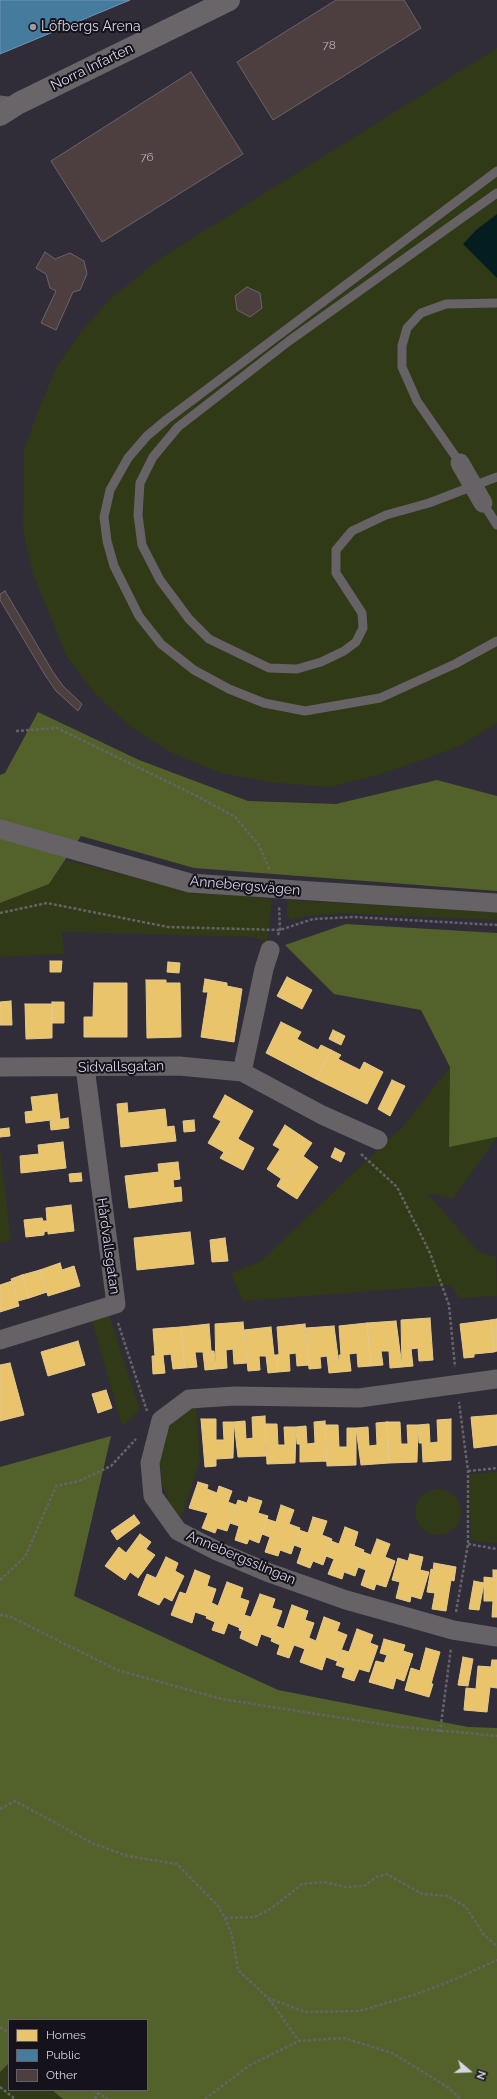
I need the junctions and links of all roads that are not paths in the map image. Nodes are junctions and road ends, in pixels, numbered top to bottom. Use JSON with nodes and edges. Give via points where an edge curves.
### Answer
{"nodes":[{"id":1,"x":229,"y":0,"type":"edge"},
{"id":2,"x":10,"y":102,"type":"edge"},
{"id":3,"x":0,"y":115,"type":"edge"},
{"id":4,"x":497,"y":171,"type":"edge"},
{"id":5,"x":497,"y":193,"type":"edge"},
{"id":6,"x":497,"y":303,"type":"edge"},
{"id":7,"x":460,"y":463,"type":"joint"},
{"id":8,"x":497,"y":477,"type":"edge"},
{"id":9,"x":483,"y":503,"type":"joint"},
{"id":10,"x":497,"y":525,"type":"edge"},
{"id":11,"x":497,"y":640,"type":"edge"},
{"id":12,"x":0,"y":829,"type":"edge"},
{"id":13,"x":497,"y":903,"type":"edge"},
{"id":14,"x":270,"y":950,"type":"road end"},
{"id":15,"x":0,"y":1067,"type":"edge"},
{"id":16,"x":85,"y":1067,"type":"junction"},
{"id":17,"x":242,"y":1072,"type":"junction"},
{"id":18,"x":378,"y":1140,"type":"dead end"},
{"id":19,"x":0,"y":1340,"type":"edge"},
{"id":20,"x":497,"y":1379,"type":"edge"},
{"id":21,"x":497,"y":1637,"type":"edge"}],
"edges":[{"from":1,"to":2,"type":"street","name":"Norra Infarten"},
{"from":2,"to":3,"type":"street","name":"Norra Infarten"},
{"from":4,"to":11,"type":"lane","via":[[147,436],[128,458],[110,490],[104,517],[114,566],[139,616],[162,644],[194,670],[229,689],[264,703],[305,711],[380,698],[455,664]]},
{"from":5,"to":8,"type":"lane","via":[[289,341],[178,427],[153,457],[140,483],[138,515],[142,545],[160,580],[189,619],[209,640],[269,668],[297,668],[321,662],[344,651],[356,642],[363,628],[362,613],[336,573],[336,550],[352,531],[386,515],[429,503]]},
{"from":6,"to":7,"type":"lane","via":[[446,304],[421,313],[407,328],[402,346],[402,367],[417,402]]},
{"from":7,"to":9,"type":"street","bridge":true},
{"from":9,"to":10,"type":"lane"},
{"from":12,"to":13,"type":"street","name":"Annebergsvägen","via":[[190,883]]},
{"from":14,"to":17,"type":"street"},
{"from":15,"to":16,"type":"street","name":"Sidvallsgatan"},
{"from":16,"to":17,"type":"street","name":"Sidvallsgatan","via":[[179,1066]]},
{"from":16,"to":19,"type":"street","name":"Hårdvallsgatan","via":[[116,1304]]},
{"from":17,"to":18,"type":"street","name":"Sidvallsgatan","via":[[322,1115]]},
{"from":20,"to":21,"type":"street","name":"Annebergsslingan","via":[[359,1398],[235,1396],[189,1399],[161,1420],[150,1463],[153,1496],[178,1531],[217,1551],[346,1600],[453,1630]]}]}
